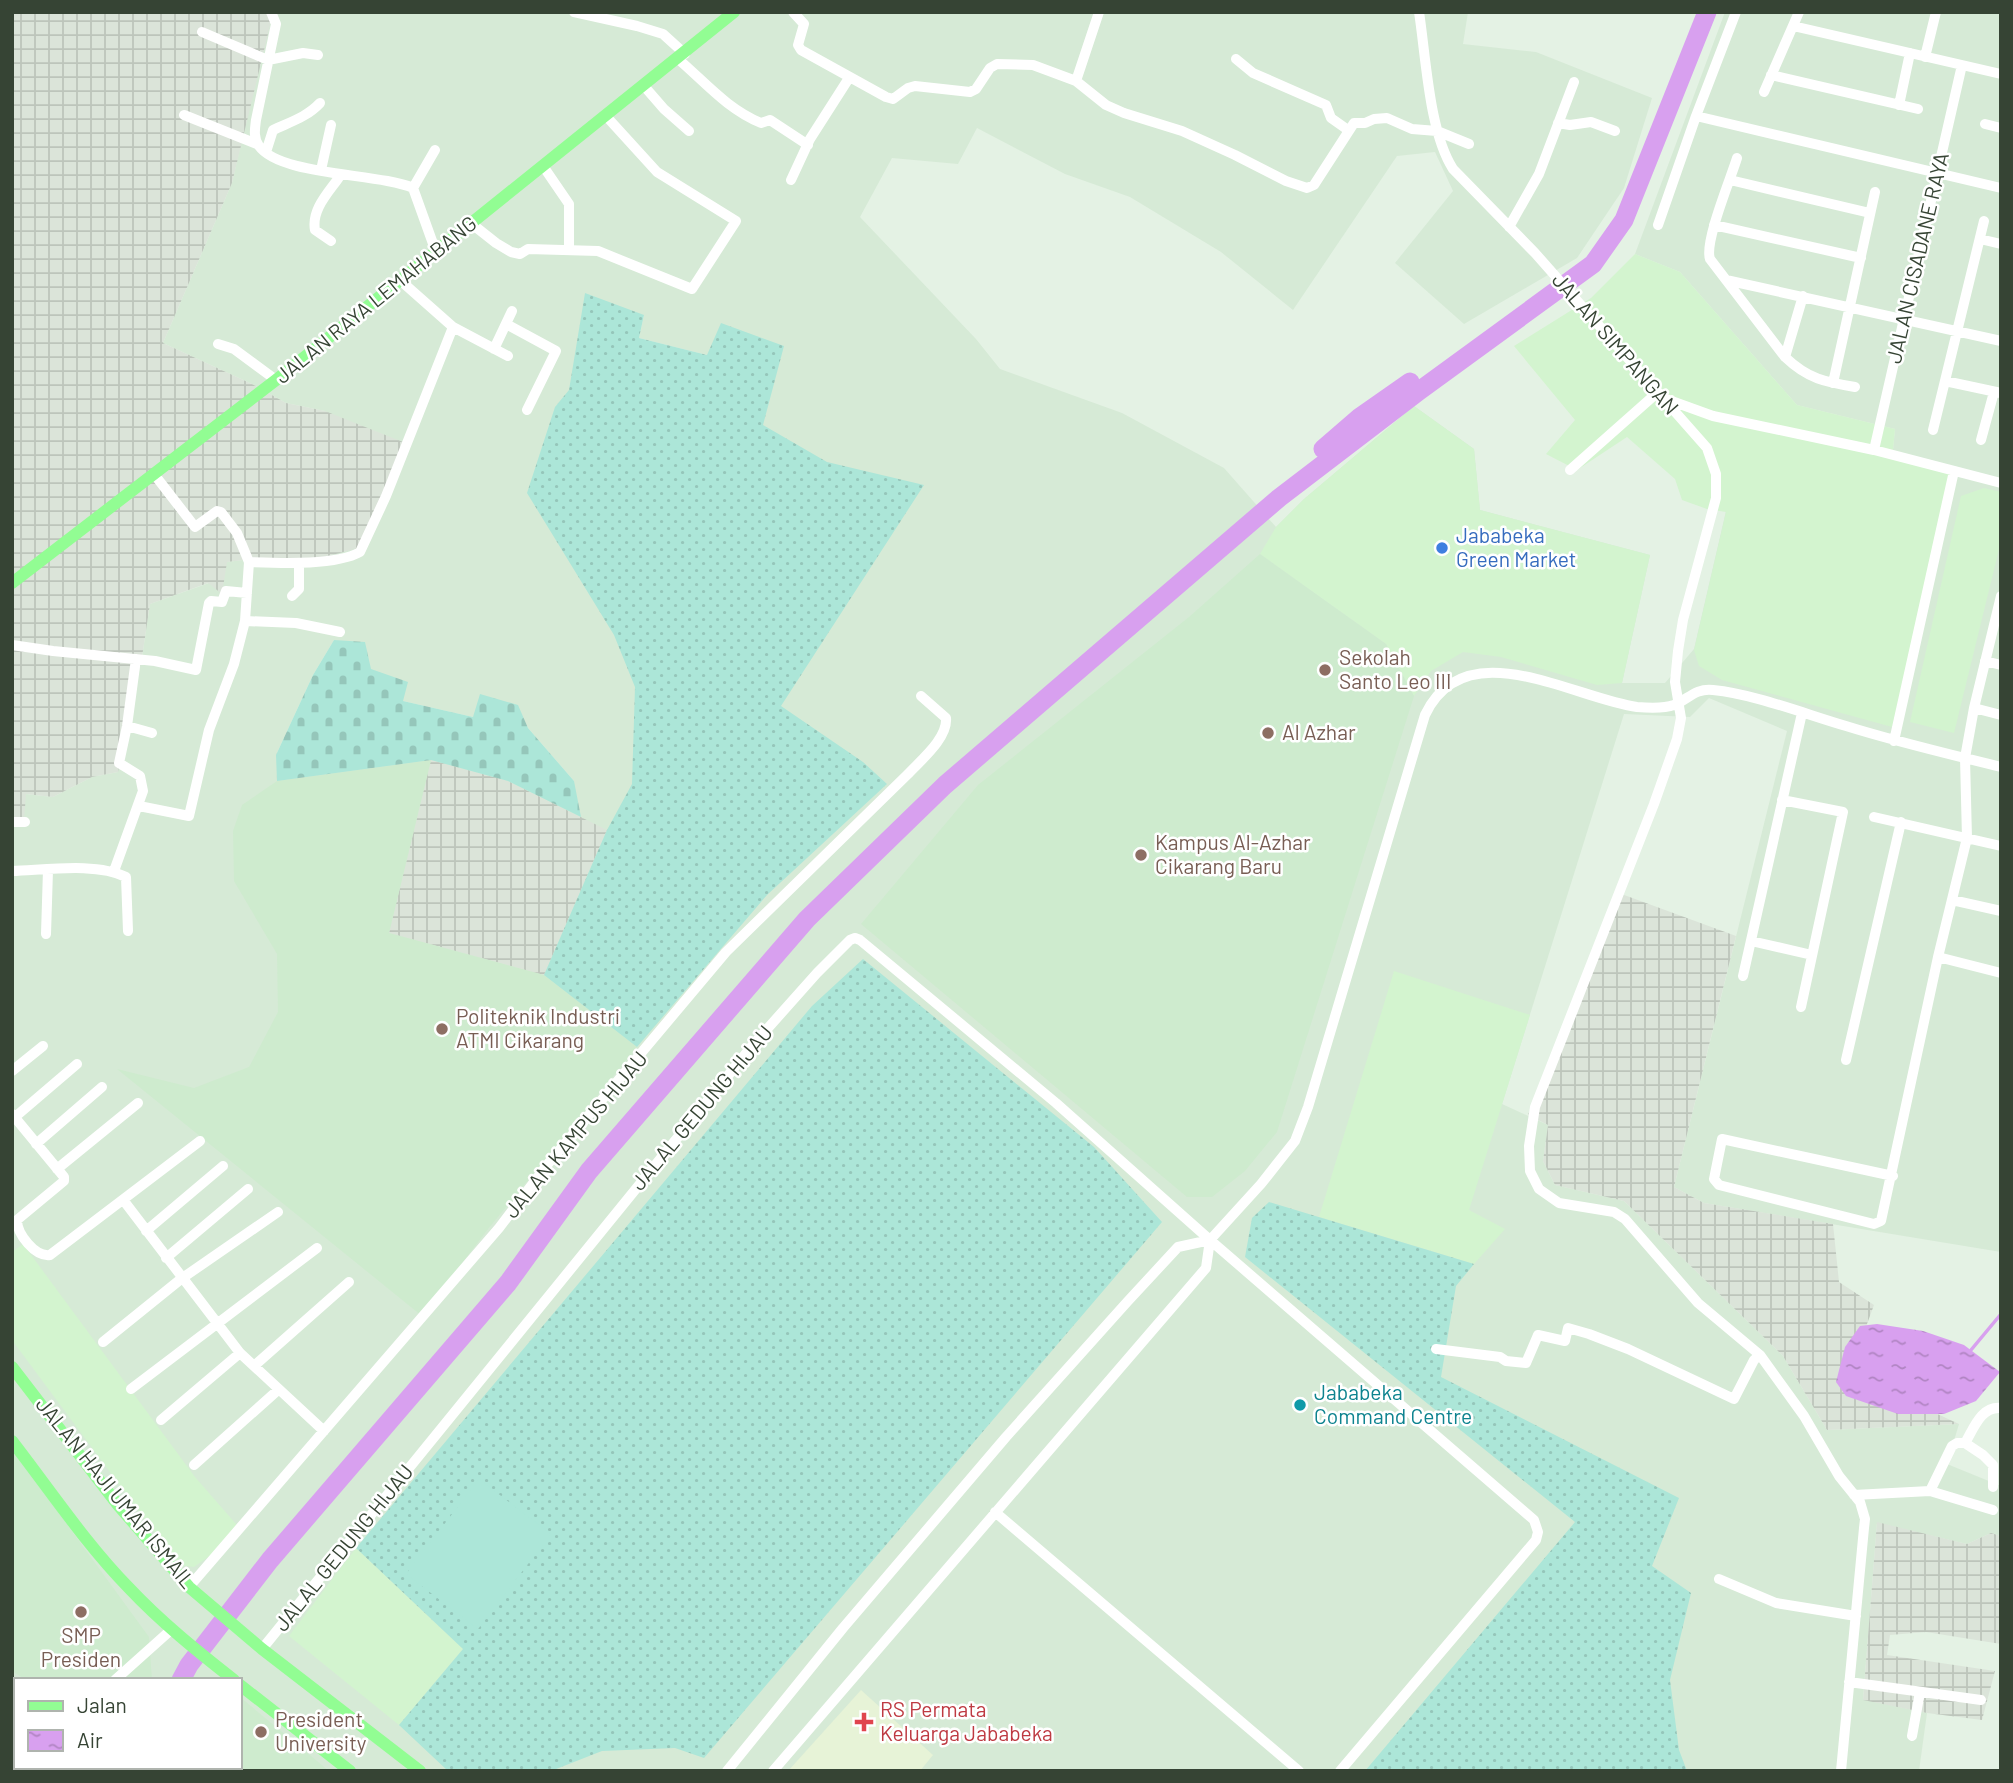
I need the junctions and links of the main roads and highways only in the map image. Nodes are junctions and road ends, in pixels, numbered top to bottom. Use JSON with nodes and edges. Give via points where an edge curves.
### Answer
{"nodes":[{"id":1,"x":734,"y":12,"type":"edge"},
{"id":2,"x":12,"y":583,"type":"edge"},
{"id":3,"x":12,"y":1367,"type":"edge"},
{"id":4,"x":12,"y":1441,"type":"edge"},
{"id":5,"x":231,"y":1678,"type":"edge"},
{"id":6,"x":242,"y":1687,"type":"edge"},
{"id":7,"x":350,"y":1771,"type":"edge"},
{"id":8,"x":420,"y":1771,"type":"edge"}],
"edges":[{"from":1,"to":2,"type":"main road","name":"JALAN RAYA LEMAHABANG","via":[[276,380]]},
{"from":3,"to":8,"type":"main road","name":"JALAN HAJI UMAR ISMAIL","via":[[118,1504],[190,1587]]},
{"from":4,"to":5,"type":"main road","via":[[113,1571]]},
{"from":6,"to":7,"type":"main road"}]}
